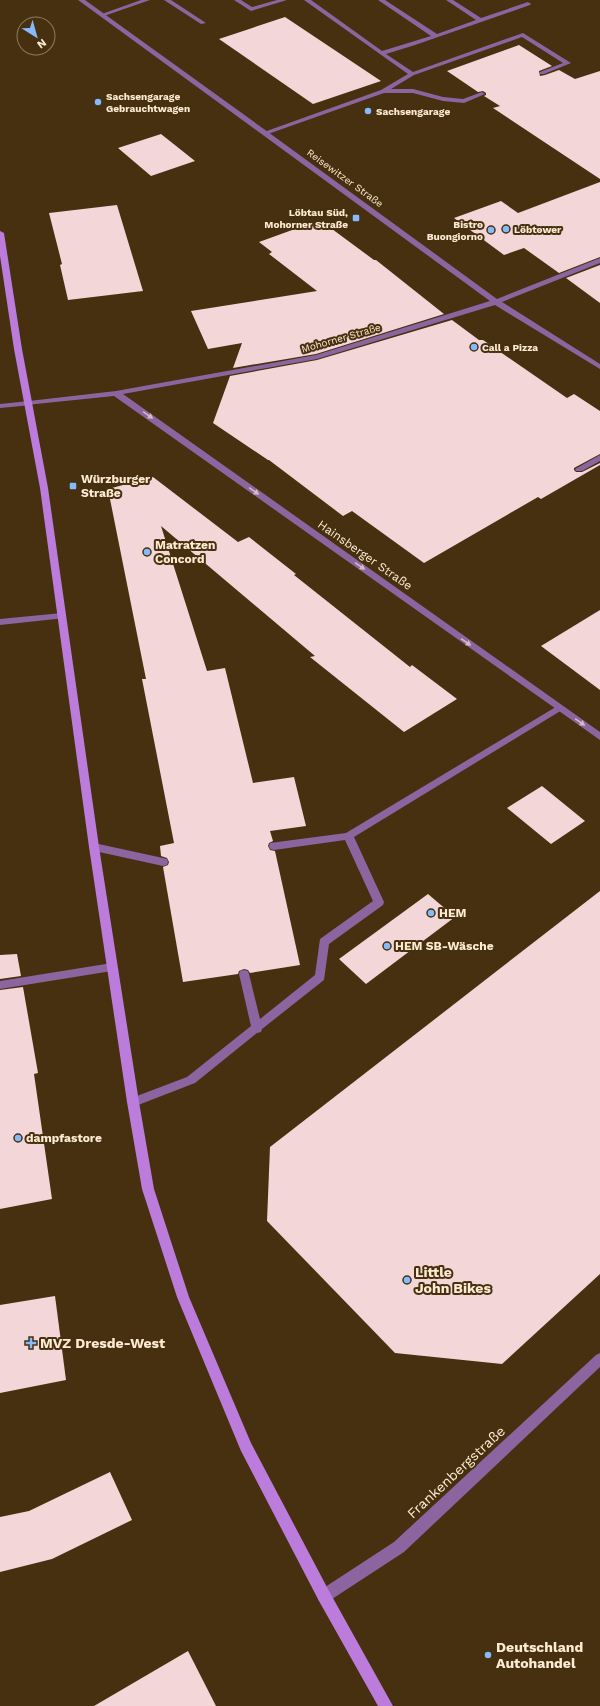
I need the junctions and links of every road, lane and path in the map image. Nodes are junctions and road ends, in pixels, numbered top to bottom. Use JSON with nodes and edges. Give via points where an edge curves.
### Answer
{"nodes":[{"id":1,"x":81,"y":0,"type":"edge"},
{"id":2,"x":147,"y":0,"type":"edge"},
{"id":3,"x":167,"y":0,"type":"edge"},
{"id":4,"x":237,"y":0,"type":"edge"},
{"id":5,"x":284,"y":0,"type":"edge"},
{"id":6,"x":308,"y":0,"type":"edge"},
{"id":7,"x":381,"y":0,"type":"edge"},
{"id":8,"x":449,"y":0,"type":"edge"},
{"id":9,"x":522,"y":0,"type":"edge"},
{"id":10,"x":102,"y":15,"type":"junction"},
{"id":11,"x":481,"y":20,"type":"junction"},
{"id":12,"x":203,"y":23,"type":"dead end"},
{"id":13,"x":436,"y":36,"type":"junction"},
{"id":14,"x":381,"y":53,"type":"junction"},
{"id":15,"x":542,"y":73,"type":"dead end"},
{"id":16,"x":412,"y":74,"type":"junction"},
{"id":17,"x":383,"y":91,"type":"junction"},
{"id":18,"x":482,"y":94,"type":"dead end"},
{"id":19,"x":266,"y":132,"type":"junction"},
{"id":20,"x":0,"y":233,"type":"edge"},
{"id":21,"x":600,"y":260,"type":"edge"},
{"id":22,"x":496,"y":302,"type":"junction"},
{"id":23,"x":600,"y":367,"type":"edge"},
{"id":24,"x":116,"y":393,"type":"junction"},
{"id":25,"x":29,"y":403,"type":"junction"},
{"id":26,"x":0,"y":406,"type":"edge"},
{"id":27,"x":600,"y":458,"type":"edge"},
{"id":28,"x":579,"y":469,"type":"dead end"},
{"id":29,"x":62,"y":616,"type":"junction"},
{"id":30,"x":0,"y":622,"type":"edge"},
{"id":31,"x":559,"y":708,"type":"junction"},
{"id":32,"x":600,"y":737,"type":"edge"},
{"id":33,"x":348,"y":836,"type":"junction"},
{"id":34,"x":274,"y":846,"type":"dead end"},
{"id":35,"x":94,"y":848,"type":"junction"},
{"id":36,"x":162,"y":862,"type":"dead end"},
{"id":37,"x":112,"y":967,"type":"junction"},
{"id":38,"x":244,"y":974,"type":"dead end"},
{"id":39,"x":0,"y":985,"type":"edge"},
{"id":40,"x":257,"y":1029,"type":"junction"},
{"id":41,"x":133,"y":1102,"type":"junction"},
{"id":42,"x":600,"y":1359,"type":"edge"},
{"id":43,"x":324,"y":1596,"type":"junction"},
{"id":44,"x":386,"y":1706,"type":"edge"}],
"edges":[{"from":1,"to":10,"type":"street","name":"Reisewitzer Straße"},
{"from":2,"to":10,"type":"street"},
{"from":3,"to":12,"type":"street"},
{"from":4,"to":5,"type":"street","via":[[251,9]]},
{"from":6,"to":14,"type":"street"},
{"from":7,"to":13,"type":"street"},
{"from":8,"to":11,"type":"street"},
{"from":9,"to":11,"type":"street","via":[[528,4]]},
{"from":10,"to":19,"type":"street","name":"Reisewitzer Straße"},
{"from":11,"to":13,"type":"street"},
{"from":13,"to":14,"type":"street"},
{"from":14,"to":16,"type":"street"},
{"from":15,"to":16,"type":"street","via":[[568,63],[523,35]]},
{"from":16,"to":17,"type":"street"},
{"from":17,"to":18,"type":"street","via":[[413,91],[443,99],[464,100]]},
{"from":17,"to":19,"type":"street"},
{"from":19,"to":22,"type":"street","name":"Reisewitzer Straße"},
{"from":20,"to":25,"type":"main road"},
{"from":21,"to":22,"type":"street","name":"Mohorner Straße"},
{"from":22,"to":23,"type":"street","name":"Reisewitzer Straße"},
{"from":22,"to":24,"type":"street","name":"Mohorner Straße","via":[[317,357]]},
{"from":24,"to":25,"type":"street","name":"Mohorner Straße"},
{"from":24,"to":31,"type":"street","name":"Hainsberger Straße","one_way":true},
{"from":25,"to":26,"type":"street"},
{"from":25,"to":29,"type":"main road"},
{"from":27,"to":28,"type":"street"},
{"from":29,"to":30,"type":"street"},
{"from":29,"to":35,"type":"main road"},
{"from":31,"to":32,"type":"street","name":"Hainsberger Straße","one_way":true},
{"from":31,"to":33,"type":"street"},
{"from":33,"to":34,"type":"street"},
{"from":33,"to":40,"type":"street","via":[[379,902],[324,942],[320,977]]},
{"from":35,"to":36,"type":"street"},
{"from":35,"to":37,"type":"main road"},
{"from":37,"to":39,"type":"street"},
{"from":37,"to":41,"type":"main road"},
{"from":38,"to":40,"type":"street"},
{"from":40,"to":41,"type":"street","via":[[191,1080]]},
{"from":41,"to":43,"type":"main road","via":[[148,1189],[183,1297],[246,1447]]},
{"from":42,"to":43,"type":"street","name":"Frankenbergstraße","via":[[399,1547]]},
{"from":43,"to":44,"type":"main road"}]}
